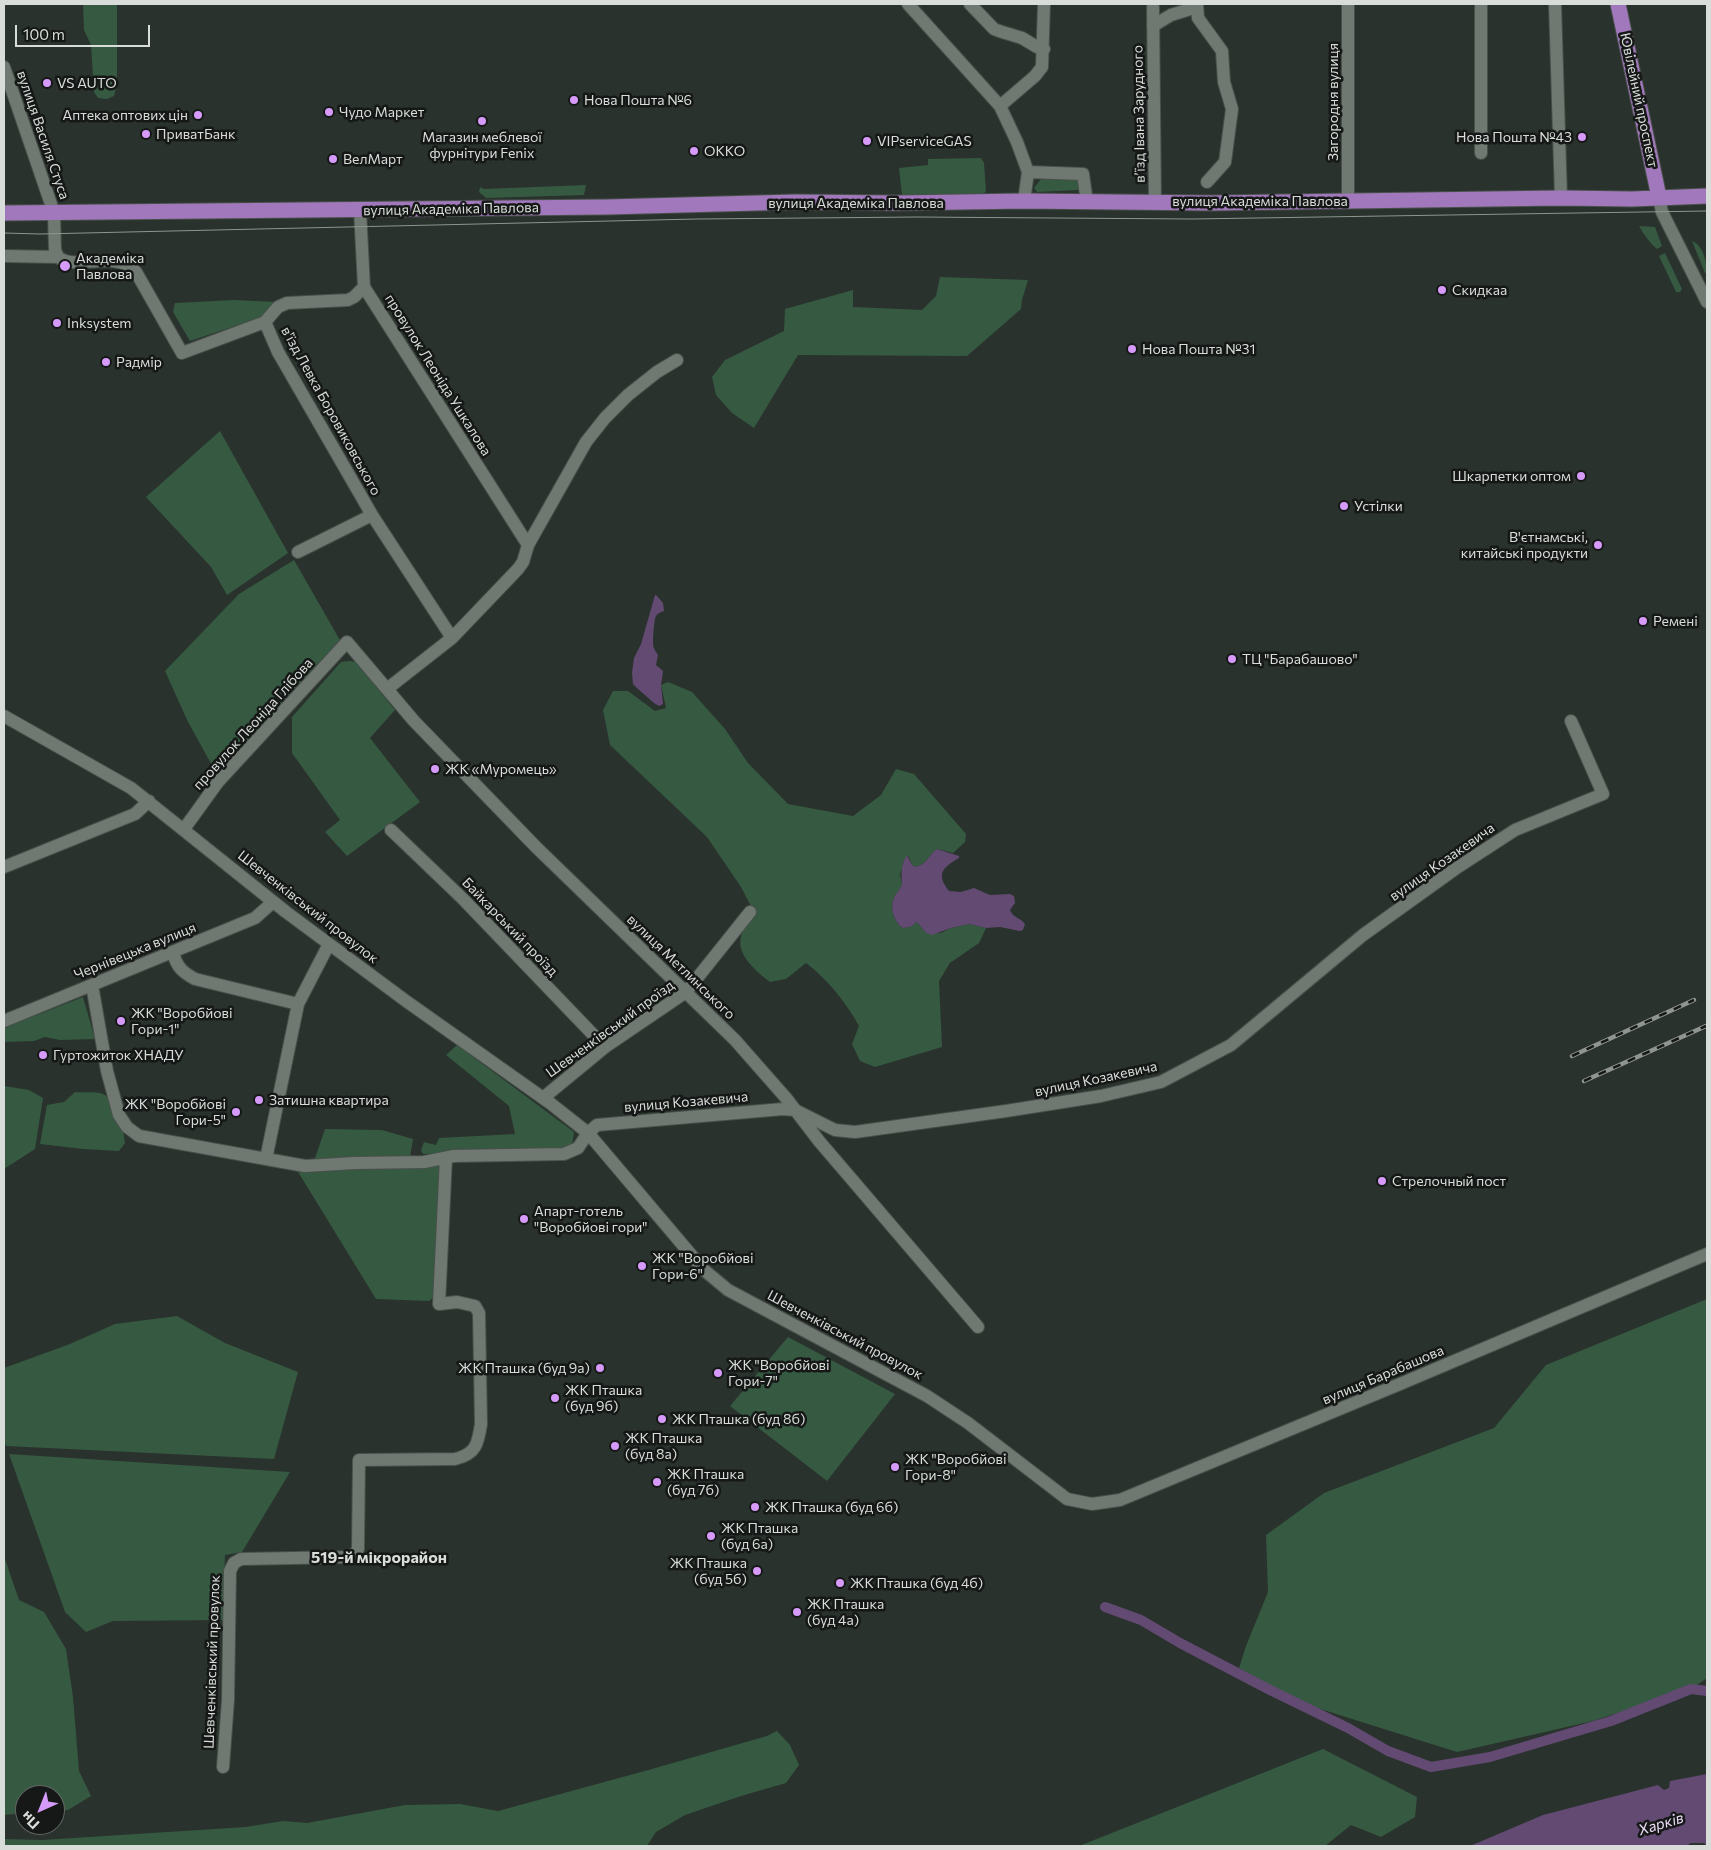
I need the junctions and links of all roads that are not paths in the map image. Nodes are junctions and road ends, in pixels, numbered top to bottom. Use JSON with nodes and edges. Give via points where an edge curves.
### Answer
{"nodes":[{"id":1,"x":908,"y":4,"type":"edge"},
{"id":2,"x":970,"y":4,"type":"edge"},
{"id":3,"x":1044,"y":4,"type":"edge"},
{"id":4,"x":1198,"y":4,"type":"edge"},
{"id":5,"x":1348,"y":4,"type":"edge"},
{"id":6,"x":1481,"y":4,"type":"edge"},
{"id":7,"x":1555,"y":4,"type":"edge"},
{"id":8,"x":1618,"y":4,"type":"edge"},
{"id":9,"x":1153,"y":7,"type":"dead end"},
{"id":10,"x":1152,"y":26,"type":"junction"},
{"id":11,"x":1044,"y":49,"type":"junction"},
{"id":12,"x":4,"y":67,"type":"edge"},
{"id":13,"x":8,"y":89,"type":"edge"},
{"id":14,"x":1000,"y":106,"type":"junction"},
{"id":15,"x":1481,"y":153,"type":"dead end"},
{"id":16,"x":1028,"y":172,"type":"junction"},
{"id":17,"x":1207,"y":182,"type":"dead end"},
{"id":18,"x":1707,"y":196,"type":"edge"},
{"id":19,"x":1659,"y":197,"type":"junction"},
{"id":20,"x":1561,"y":198,"type":"junction"},
{"id":21,"x":1024,"y":201,"type":"junction"},
{"id":22,"x":1348,"y":201,"type":"junction"},
{"id":23,"x":1087,"y":202,"type":"junction"},
{"id":24,"x":1155,"y":202,"type":"junction"},
{"id":25,"x":360,"y":210,"type":"junction"},
{"id":26,"x":4,"y":213,"type":"edge"},
{"id":27,"x":54,"y":213,"type":"junction"},
{"id":28,"x":4,"y":256,"type":"edge"},
{"id":29,"x":58,"y":257,"type":"junction"},
{"id":30,"x":364,"y":287,"type":"junction"},
{"id":31,"x":1707,"y":302,"type":"edge"},
{"id":32,"x":265,"y":322,"type":"junction"},
{"id":33,"x":677,"y":360,"type":"dead end"},
{"id":34,"x":372,"y":515,"type":"junction"},
{"id":35,"x":528,"y":545,"type":"junction"},
{"id":36,"x":298,"y":552,"type":"dead end"},
{"id":37,"x":452,"y":638,"type":"junction"},
{"id":38,"x":347,"y":642,"type":"joint"},
{"id":39,"x":387,"y":689,"type":"junction"},
{"id":40,"x":4,"y":716,"type":"edge"},
{"id":41,"x":1571,"y":721,"type":"dead end"},
{"id":42,"x":149,"y":800,"type":"junction"},
{"id":43,"x":184,"y":829,"type":"junction"},
{"id":44,"x":391,"y":830,"type":"dead end"},
{"id":45,"x":4,"y":867,"type":"edge"},
{"id":46,"x":273,"y":902,"type":"junction"},
{"id":47,"x":750,"y":912,"type":"dead end"},
{"id":48,"x":329,"y":944,"type":"junction"},
{"id":49,"x":173,"y":953,"type":"junction"},
{"id":50,"x":92,"y":985,"type":"junction"},
{"id":51,"x":686,"y":992,"type":"junction"},
{"id":52,"x":298,"y":1004,"type":"junction"},
{"id":53,"x":4,"y":1021,"type":"edge"},
{"id":54,"x":605,"y":1047,"type":"junction"},
{"id":55,"x":543,"y":1098,"type":"junction"},
{"id":56,"x":796,"y":1110,"type":"junction"},
{"id":57,"x":588,"y":1133,"type":"junction"},
{"id":58,"x":450,"y":1157,"type":"junction"},
{"id":59,"x":266,"y":1158,"type":"junction"},
{"id":60,"x":1707,"y":1254,"type":"edge"},
{"id":61,"x":978,"y":1327,"type":"dead end"},
{"id":62,"x":1067,"y":1499,"type":"joint"},
{"id":63,"x":222,"y":1767,"type":"dead end"}],
"edges":[{"from":1,"to":14,"type":"street"},
{"from":2,"to":11,"type":"street","via":[[999,32],[1022,38]]},
{"from":3,"to":11,"type":"street"},
{"from":4,"to":10,"type":"street","name":"в’їзд Івана Зарудного"},
{"from":4,"to":17,"type":"street","name":"в’їзд Івана Зарудного","via":[[1198,18],[1222,51],[1224,82],[1232,109],[1226,162]]},
{"from":5,"to":22,"type":"street","name":"Загородня вулиця"},
{"from":6,"to":15,"type":"street"},
{"from":7,"to":20,"type":"street"},
{"from":8,"to":19,"type":"main road","name":"Ювілейний проспект"},
{"from":9,"to":10,"type":"street","name":"в’їзд Івана Зарудного"},
{"from":10,"to":24,"type":"street","name":"в’їзд Івана Зарудного"},
{"from":11,"to":14,"type":"street","via":[[1039,71]]},
{"from":12,"to":13,"type":"street","name":"вулиця Василя Стуса"},
{"from":13,"to":27,"type":"street","name":"вулиця Василя Стуса"},
{"from":14,"to":16,"type":"street"},
{"from":16,"to":21,"type":"street"},
{"from":16,"to":23,"type":"street","via":[[1083,174]]},
{"from":18,"to":19,"type":"main road","name":"вулиця Академіка Павлова"},
{"from":19,"to":20,"type":"main road","name":"вулиця Академіка Павлова"},
{"from":19,"to":31,"type":"street","via":[[1662,212]]},
{"from":20,"to":22,"type":"main road","name":"вулиця Академіка Павлова"},
{"from":21,"to":23,"type":"main road","name":"вулиця Академіка Павлова"},
{"from":21,"to":25,"type":"main road","name":"вулиця Академіка Павлова"},
{"from":22,"to":24,"type":"main road","name":"вулиця Академіка Павлова"},
{"from":23,"to":24,"type":"main road","name":"вулиця Академіка Павлова"},
{"from":25,"to":27,"type":"main road","name":"вулиця Академіка Павлова"},
{"from":25,"to":30,"type":"street","name":"провулок Леоніда Ушкалова"},
{"from":26,"to":27,"type":"main road","name":"вулиця Академіка Павлова"},
{"from":27,"to":29,"type":"street","name":"вулиця Василя Стуса"},
{"from":28,"to":29,"type":"street"},
{"from":29,"to":32,"type":"street","via":[[67,261],[115,261],[130,265],[182,353]]},
{"from":30,"to":32,"type":"street","via":[[348,300],[287,303],[278,307]]},
{"from":30,"to":35,"type":"street","name":"провулок Леоніда Ушкалова"},
{"from":32,"to":34,"type":"street","name":"в'їзд Левка Боровиковського","via":[[278,352]]},
{"from":33,"to":35,"type":"street","via":[[628,395],[605,418],[586,442]]},
{"from":34,"to":36,"type":"street","name":"в'їзд Левка Боровиковського"},
{"from":34,"to":37,"type":"street","name":"в'їзд Левка Боровиковського"},
{"from":35,"to":37,"type":"street","via":[[527,554],[518,569]]},
{"from":37,"to":39,"type":"street"},
{"from":38,"to":39,"type":"street","name":"вулиця Метлинського"},
{"from":38,"to":43,"type":"street","name":"провулок Леоніда Глібова","via":[[218,782]]},
{"from":39,"to":51,"type":"street","name":"вулиця Метлинського","via":[[536,847]]},
{"from":40,"to":42,"type":"street","name":"Шевченківський провулок"},
{"from":41,"to":56,"type":"street","name":"вулиця Козакевича","via":[[1603,794],[1515,830],[1455,869],[1363,935],[1231,1045],[1177,1074],[1152,1085],[1101,1096],[855,1132],[835,1130]]},
{"from":42,"to":43,"type":"street","name":"Шевченківський провулок"},
{"from":42,"to":45,"type":"street","via":[[135,814]]},
{"from":43,"to":46,"type":"street","name":"Шевченківський провулок"},
{"from":44,"to":54,"type":"street","name":"Байкарський проїзд","via":[[463,899]]},
{"from":46,"to":48,"type":"street","name":"Шевченківський провулок"},
{"from":46,"to":49,"type":"street","name":"Чернівецька вулиця","via":[[255,918]]},
{"from":47,"to":51,"type":"street","name":"Шевченківський проїзд"},
{"from":48,"to":52,"type":"street"},
{"from":48,"to":55,"type":"street","name":"Шевченківський провулок"},
{"from":49,"to":50,"type":"street","name":"Чернівецька вулиця"},
{"from":49,"to":52,"type":"street","via":[[176,964],[195,979]]},
{"from":50,"to":53,"type":"street","name":"Чернівецька вулиця"},
{"from":50,"to":59,"type":"street","via":[[107,1071],[119,1115],[128,1127],[139,1136]]},
{"from":51,"to":54,"type":"street","name":"Шевченківський проїзд"},
{"from":51,"to":56,"type":"street","name":"вулиця Метлинського"},
{"from":52,"to":59,"type":"street"},
{"from":54,"to":55,"type":"street","name":"Шевченківський проїзд"},
{"from":55,"to":57,"type":"street","name":"Шевченківський провулок"},
{"from":56,"to":57,"type":"street","name":"вулиця Козакевича","via":[[597,1125]]},
{"from":56,"to":61,"type":"street","name":"вулиця Метлинського"},
{"from":57,"to":58,"type":"street","via":[[578,1148],[564,1154]]},
{"from":57,"to":62,"type":"street","name":"Шевченківський провулок","via":[[704,1270],[728,1290],[927,1396],[968,1423]]},
{"from":58,"to":59,"type":"street","via":[[424,1162],[305,1166]]},
{"from":58,"to":63,"type":"street","name":"Шевченківський провулок","via":[[439,1304],[457,1302],[474,1306],[479,1313],[479,1439],[470,1453],[455,1460],[360,1460],[358,1549],[352,1556],[241,1559],[234,1563],[230,1571],[228,1700]]},
{"from":60,"to":62,"type":"street","name":"вулиця Барабашова","via":[[1120,1500],[1092,1504]]}]}
